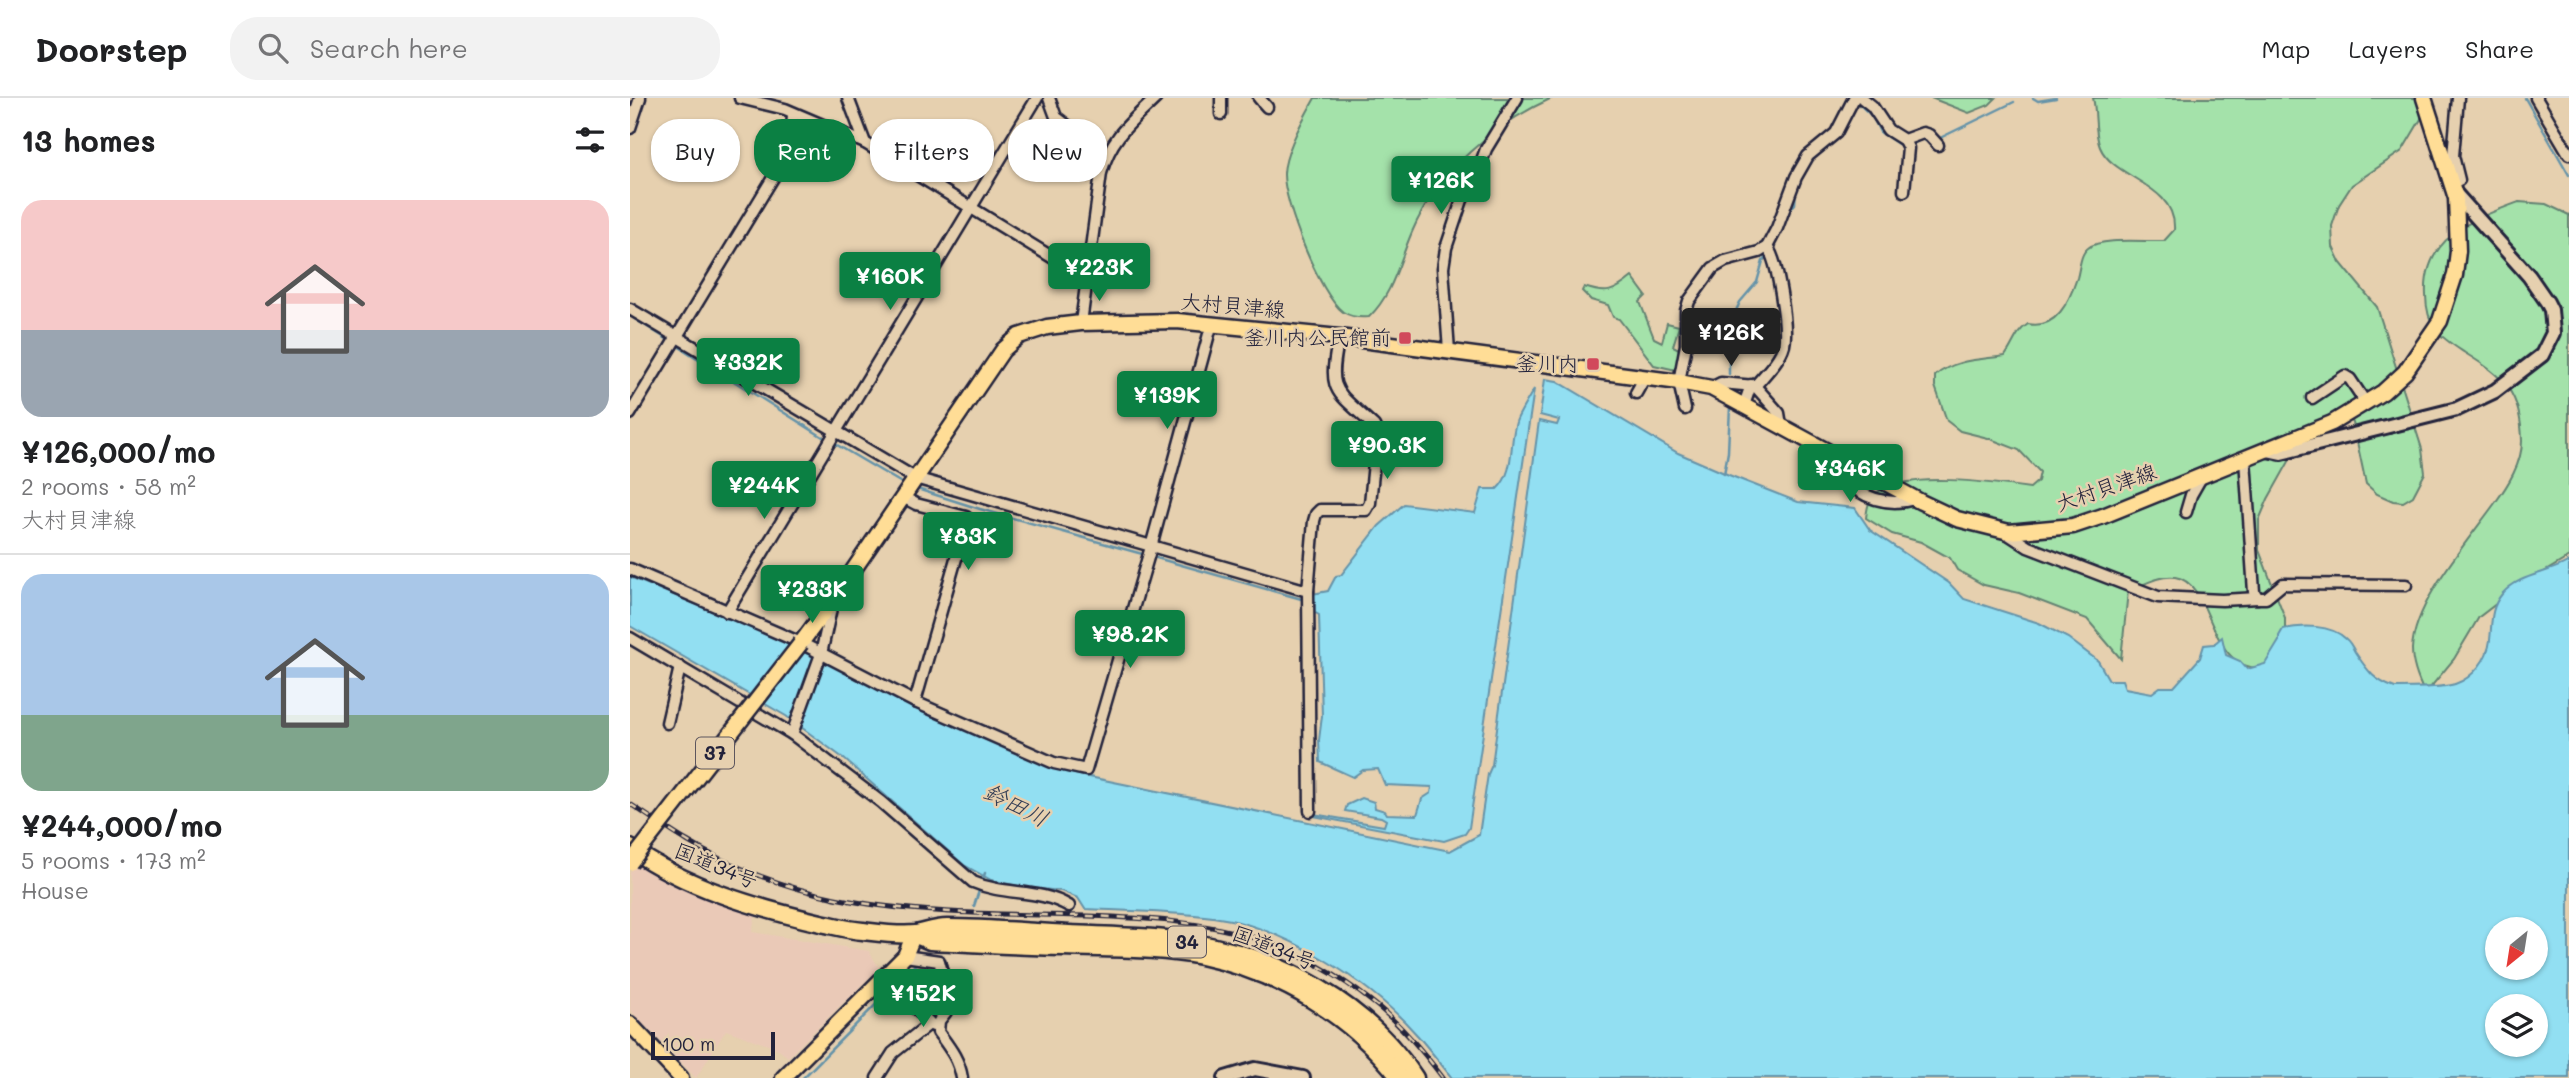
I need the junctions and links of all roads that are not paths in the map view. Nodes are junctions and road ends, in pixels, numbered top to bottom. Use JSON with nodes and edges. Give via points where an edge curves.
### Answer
{"nodes":[{"id":1,"x":640,"y":98,"type":"edge"},
{"id":2,"x":740,"y":98,"type":"edge"},
{"id":3,"x":789,"y":98,"type":"edge"},
{"id":4,"x":848,"y":98,"type":"edge"},
{"id":5,"x":1037,"y":98,"type":"edge"},
{"id":6,"x":1048,"y":98,"type":"edge"},
{"id":7,"x":1156,"y":98,"type":"edge"},
{"id":8,"x":1221,"y":98,"type":"edge"},
{"id":9,"x":1259,"y":98,"type":"edge"},
{"id":10,"x":1517,"y":98,"type":"edge"},
{"id":11,"x":1854,"y":98,"type":"edge"},
{"id":12,"x":1861,"y":98,"type":"edge"},
{"id":13,"x":2424,"y":98,"type":"edge"},
{"id":14,"x":2458,"y":98,"type":"edge"},
{"id":15,"x":2536,"y":98,"type":"edge"},
{"id":16,"x":1267,"y":107,"type":"dead end"},
{"id":17,"x":789,"y":111,"type":"junction"},
{"id":18,"x":1221,"y":114,"type":"dead end"},
{"id":19,"x":1059,"y":119,"type":"edge"},
{"id":20,"x":630,"y":128,"type":"edge"},
{"id":21,"x":1904,"y":140,"type":"junction"},
{"id":22,"x":865,"y":143,"type":"junction"},
{"id":23,"x":1938,"y":145,"type":"dead end"},
{"id":24,"x":1107,"y":153,"type":"edge"},
{"id":25,"x":2569,"y":154,"type":"edge"},
{"id":26,"x":1102,"y":182,"type":"edge"},
{"id":27,"x":2453,"y":188,"type":"junction"},
{"id":28,"x":1904,"y":191,"type":"dead end"},
{"id":29,"x":971,"y":206,"type":"junction"},
{"id":30,"x":1770,"y":250,"type":"junction"},
{"id":31,"x":1086,"y":278,"type":"junction"},
{"id":32,"x":630,"y":309,"type":"edge"},
{"id":33,"x":1081,"y":323,"type":"junction"},
{"id":34,"x":1212,"y":323,"type":"junction"},
{"id":35,"x":1339,"y":337,"type":"junction"},
{"id":36,"x":675,"y":341,"type":"junction"},
{"id":37,"x":1450,"y":351,"type":"junction"},
{"id":38,"x":1645,"y":377,"type":"junction"},
{"id":39,"x":1679,"y":382,"type":"junction"},
{"id":40,"x":1753,"y":385,"type":"junction"},
{"id":41,"x":1711,"y":388,"type":"junction"},
{"id":42,"x":1636,"y":393,"type":"dead end"},
{"id":43,"x":2312,"y":398,"type":"dead end"},
{"id":44,"x":2366,"y":403,"type":"junction"},
{"id":45,"x":1744,"y":405,"type":"junction"},
{"id":46,"x":1685,"y":409,"type":"dead end"},
{"id":47,"x":630,"y":414,"type":"edge"},
{"id":48,"x":1781,"y":425,"type":"junction"},
{"id":49,"x":835,"y":433,"type":"junction"},
{"id":50,"x":1812,"y":443,"type":"junction"},
{"id":51,"x":2267,"y":450,"type":"junction"},
{"id":52,"x":2245,"y":459,"type":"junction"},
{"id":53,"x":2203,"y":474,"type":"junction"},
{"id":54,"x":909,"y":487,"type":"junction"},
{"id":55,"x":1915,"y":499,"type":"junction"},
{"id":56,"x":2186,"y":512,"type":"dead end"},
{"id":57,"x":2001,"y":530,"type":"junction"},
{"id":58,"x":1149,"y":549,"type":"junction"},
{"id":59,"x":630,"y":569,"type":"edge"},
{"id":60,"x":2406,"y":585,"type":"dead end"},
{"id":61,"x":1309,"y":593,"type":"junction"},
{"id":62,"x":2258,"y":598,"type":"junction"},
{"id":63,"x":833,"y":600,"type":"junction"},
{"id":64,"x":727,"y":612,"type":"junction"},
{"id":65,"x":630,"y":638,"type":"edge"},
{"id":66,"x":800,"y":643,"type":"junction"},
{"id":67,"x":820,"y":656,"type":"junction"},
{"id":68,"x":680,"y":667,"type":"junction"},
{"id":69,"x":915,"y":702,"type":"junction"},
{"id":70,"x":667,"y":723,"type":"dead end"},
{"id":71,"x":793,"y":730,"type":"junction"},
{"id":72,"x":1310,"y":811,"type":"dead end"},
{"id":73,"x":630,"y":848,"type":"edge"},
{"id":74,"x":630,"y":863,"type":"edge"},
{"id":75,"x":1069,"y":906,"type":"dead end"},
{"id":76,"x":914,"y":934,"type":"junction"},
{"id":77,"x":910,"y":956,"type":"junction"},
{"id":78,"x":899,"y":992,"type":"dead end"},
{"id":79,"x":630,"y":1024,"type":"edge"},
{"id":80,"x":934,"y":1025,"type":"junction"},
{"id":81,"x":681,"y":1078,"type":"edge"},
{"id":82,"x":783,"y":1078,"type":"edge"},
{"id":83,"x":877,"y":1078,"type":"edge"},
{"id":84,"x":961,"y":1078,"type":"edge"},
{"id":85,"x":1225,"y":1078,"type":"edge"},
{"id":86,"x":1303,"y":1078,"type":"edge"},
{"id":87,"x":1400,"y":1078,"type":"edge"},
{"id":88,"x":1415,"y":1078,"type":"edge"}],
"edges":[{"from":1,"to":20,"type":"street"},
{"from":2,"to":17,"type":"street"},
{"from":3,"to":17,"type":"street"},
{"from":4,"to":22,"type":"street"},
{"from":5,"to":29,"type":"street"},
{"from":6,"to":19,"type":"street"},
{"from":7,"to":24,"type":"street","via":[[1119,133]]},
{"from":8,"to":18,"type":"street"},
{"from":9,"to":16,"type":"street"},
{"from":10,"to":37,"type":"street","via":[[1486,149],[1446,248],[1443,268]]},
{"from":11,"to":30,"type":"street","via":[[1836,133],[1808,156],[1796,177]]},
{"from":12,"to":21,"type":"street","via":[[1888,130]]},
{"from":13,"to":27,"type":"main road","name":"大村貝津線","number":"37"},
{"from":14,"to":27,"type":"street","via":[[2453,156],[2459,180]]},
{"from":15,"to":25,"type":"street"},
{"from":17,"to":22,"type":"street"},
{"from":17,"to":36,"type":"street","via":[[790,148]]},
{"from":21,"to":23,"type":"street","via":[[1923,132]]},
{"from":21,"to":28,"type":"street","via":[[1908,148]]},
{"from":22,"to":29,"type":"street"},
{"from":26,"to":31,"type":"street"},
{"from":27,"to":44,"type":"main road","name":"大村貝津線","number":"37","via":[[2458,251],[2440,321],[2405,372]]},
{"from":27,"to":51,"type":"street","via":[[2547,302],[2553,333],[2542,355],[2495,391],[2456,409],[2281,453]]},
{"from":29,"to":31,"type":"street"},
{"from":29,"to":49,"type":"street"},
{"from":30,"to":39,"type":"street","via":[[1725,261],[1698,287],[1686,311]]},
{"from":30,"to":40,"type":"street","via":[[1780,286],[1784,344]]},
{"from":31,"to":33,"type":"street"},
{"from":32,"to":36,"type":"street"},
{"from":33,"to":34,"type":"main road","name":"大村貝津線","number":"37"},
{"from":33,"to":54,"type":"main road","name":"大村貝津線","number":"37","via":[[1019,336],[1003,351]]},
{"from":34,"to":35,"type":"main road","name":"大村貝津線","number":"37"},
{"from":34,"to":58,"type":"street"},
{"from":35,"to":37,"type":"main road","name":"大村貝津線","number":"37"},
{"from":35,"to":61,"type":"street","via":[[1332,378],[1336,389],[1377,433],[1370,503],[1366,510],[1320,510],[1315,514]]},
{"from":36,"to":47,"type":"street"},
{"from":36,"to":49,"type":"street"},
{"from":37,"to":38,"type":"main road","name":"大村貝津線","number":"37"},
{"from":38,"to":39,"type":"main road","name":"大村貝津線","number":"37"},
{"from":38,"to":42,"type":"street"},
{"from":39,"to":41,"type":"main road","name":"大村貝津線","number":"37"},
{"from":39,"to":46,"type":"street"},
{"from":40,"to":41,"type":"street","via":[[1721,383]]},
{"from":40,"to":45,"type":"street"},
{"from":40,"to":48,"type":"street","via":[[1779,413]]},
{"from":41,"to":45,"type":"main road","name":"大村貝津線","number":"37"},
{"from":43,"to":44,"type":"street","via":[[2346,376]]},
{"from":44,"to":51,"type":"main road","name":"大村貝津線","number":"37"},
{"from":45,"to":48,"type":"main road","name":"大村貝津線","number":"37"},
{"from":48,"to":50,"type":"main road","name":"大村貝津線","number":"37"},
{"from":49,"to":54,"type":"street"},
{"from":49,"to":64,"type":"street"},
{"from":50,"to":55,"type":"main road","name":"大村貝津線","number":"37"},
{"from":50,"to":55,"type":"street","via":[[1828,465],[1863,494],[1900,503]]},
{"from":51,"to":52,"type":"main road","name":"大村貝津線","number":"37"},
{"from":52,"to":53,"type":"main road","name":"大村貝津線","number":"37"},
{"from":52,"to":62,"type":"street"},
{"from":53,"to":56,"type":"street"},
{"from":53,"to":57,"type":"main road","name":"大村貝津線","number":"37","via":[[2073,526]]},
{"from":54,"to":58,"type":"street"},
{"from":54,"to":63,"type":"main road","name":"大村貝津線","number":"37"},
{"from":54,"to":69,"type":"street","via":[[916,504],[967,520]]},
{"from":55,"to":57,"type":"main road","name":"大村貝津線","number":"37","via":[[1957,519]]},
{"from":57,"to":62,"type":"street","via":[[2028,547],[2158,597]]},
{"from":58,"to":61,"type":"street"},
{"from":58,"to":69,"type":"street","via":[[1086,770],[1054,763]]},
{"from":59,"to":64,"type":"street"},
{"from":60,"to":62,"type":"street","via":[[2283,584],[2266,598]]},
{"from":61,"to":72,"type":"street"},
{"from":63,"to":66,"type":"main road","name":"大村貝津線","number":"37"},
{"from":63,"to":67,"type":"street"},
{"from":64,"to":66,"type":"street"},
{"from":65,"to":68,"type":"street"},
{"from":66,"to":67,"type":"street"},
{"from":66,"to":74,"type":"main road","name":"大村貝津線","number":"37","bridge":true},
{"from":67,"to":69,"type":"street"},
{"from":67,"to":71,"type":"street"},
{"from":68,"to":70,"type":"street"},
{"from":68,"to":71,"type":"street"},
{"from":71,"to":75,"type":"street","via":[[977,884],[1052,897]]},
{"from":73,"to":76,"type":"highway","name":"国道34号","number":"34","via":[[697,884],[772,910],[861,931]]},
{"from":76,"to":77,"type":"main road"},
{"from":76,"to":87,"type":"highway","name":"国道34号","number":"34","via":[[930,941],[1199,956],[1243,967],[1306,995],[1339,1016]]},
{"from":76,"to":88,"type":"highway","name":"国道34号","number":"34","via":[[944,928],[1117,937],[1193,943],[1247,956],[1321,989],[1361,1018],[1405,1061]]},
{"from":77,"to":80,"type":"street","via":[[939,961],[946,1012]]},
{"from":77,"to":82,"type":"main road"},
{"from":78,"to":80,"type":"street"},
{"from":79,"to":81,"type":"main road"},
{"from":80,"to":83,"type":"street","via":[[893,1053]]},
{"from":80,"to":84,"type":"street","via":[[954,1053]]},
{"from":85,"to":86,"type":"street","via":[[1255,1069]]}]}
